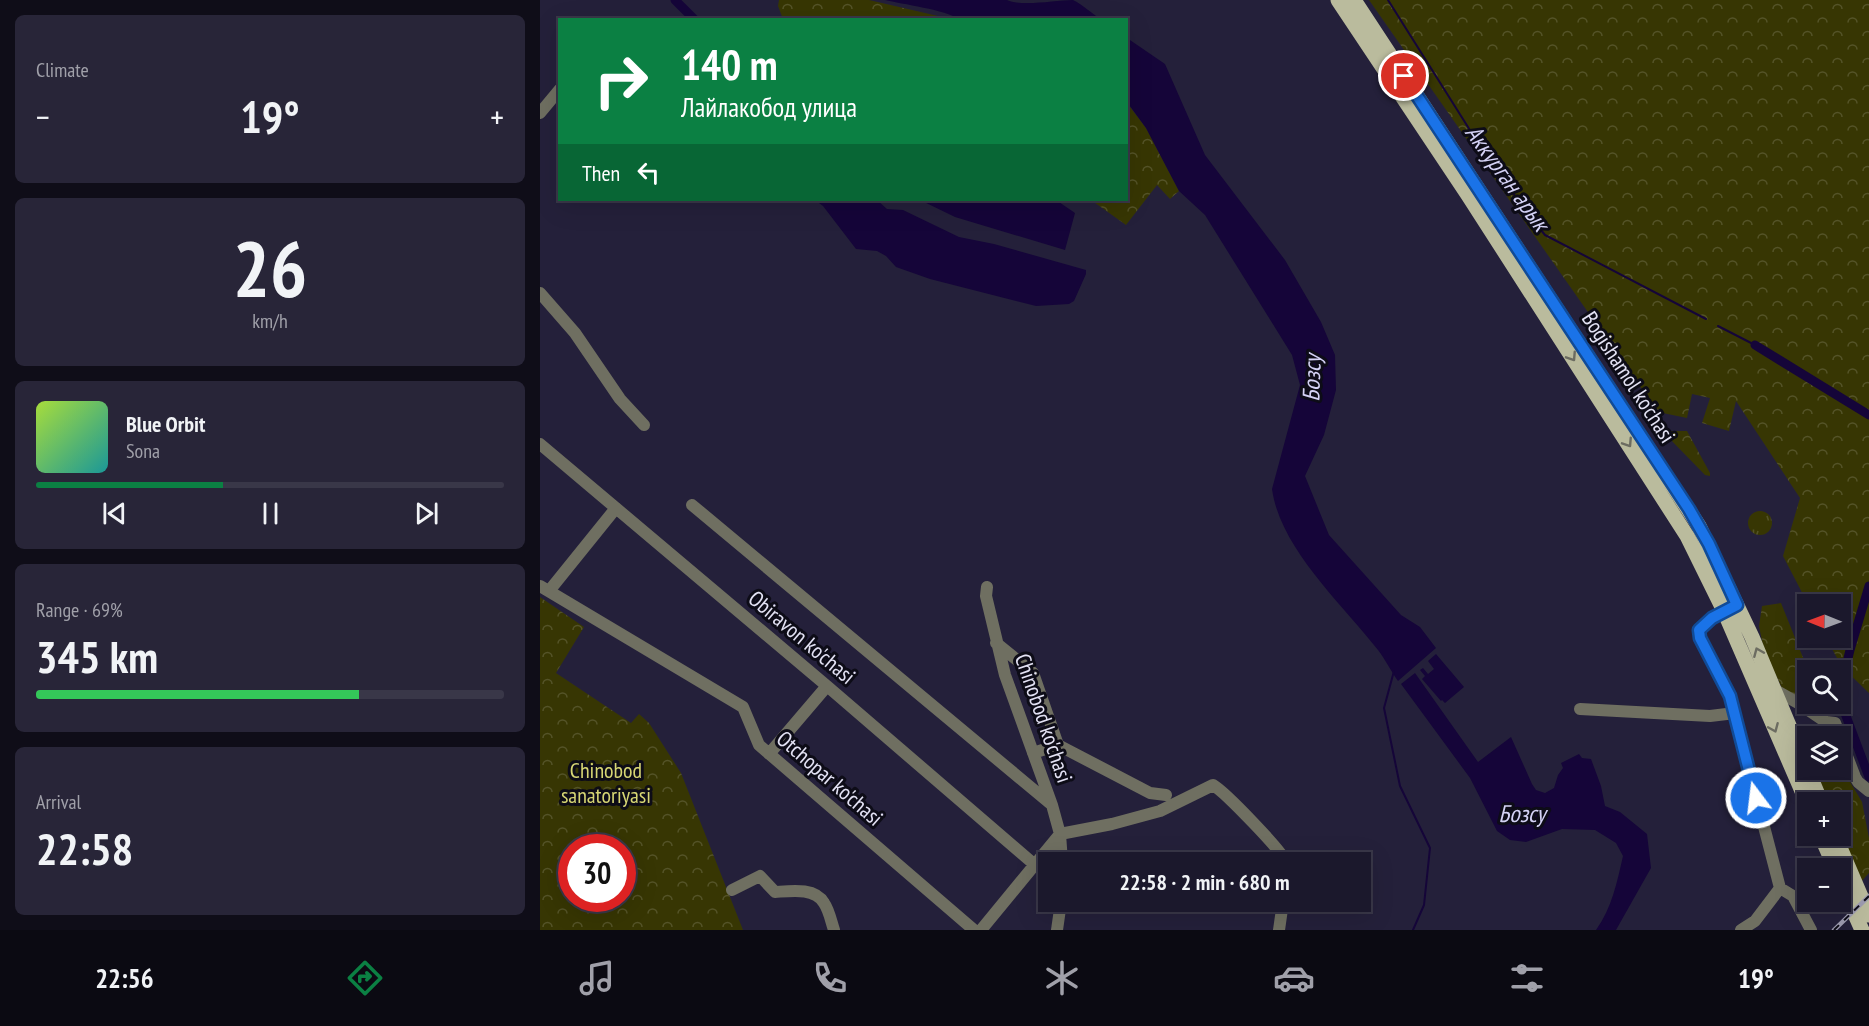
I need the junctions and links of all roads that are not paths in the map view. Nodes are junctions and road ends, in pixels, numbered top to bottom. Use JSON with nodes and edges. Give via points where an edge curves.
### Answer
{"nodes":[{"id":1,"x":1338,"y":0,"type":"edge"},
{"id":2,"x":1354,"y":0,"type":"edge"},
{"id":3,"x":1362,"y":24,"type":"junction"},
{"id":4,"x":558,"y":91,"type":"edge"},
{"id":5,"x":540,"y":113,"type":"edge"},
{"id":6,"x":540,"y":293,"type":"edge"},
{"id":7,"x":644,"y":424,"type":"dead end"},
{"id":8,"x":540,"y":444,"type":"edge"},
{"id":9,"x":692,"y":505,"type":"dead end"},
{"id":10,"x":616,"y":508,"type":"junction"},
{"id":11,"x":987,"y":587,"type":"dead end"},
{"id":12,"x":544,"y":589,"type":"edge"},
{"id":13,"x":1730,"y":608,"type":"junction"},
{"id":14,"x":996,"y":643,"type":"junction"},
{"id":15,"x":827,"y":686,"type":"junction"},
{"id":16,"x":1775,"y":690,"type":"junction"},
{"id":17,"x":1580,"y":709,"type":"dead end"},
{"id":18,"x":1735,"y":713,"type":"junction"},
{"id":19,"x":1836,"y":726,"type":"edge"},
{"id":20,"x":1058,"y":745,"type":"junction"},
{"id":21,"x":1033,"y":753,"type":"junction"},
{"id":22,"x":769,"y":754,"type":"junction"},
{"id":23,"x":1851,"y":766,"type":"edge"},
{"id":24,"x":1869,"y":790,"type":"edge"},
{"id":25,"x":1803,"y":792,"type":"edge"},
{"id":26,"x":1817,"y":792,"type":"edge"},
{"id":27,"x":1166,"y":795,"type":"dead end"},
{"id":28,"x":1052,"y":805,"type":"junction"},
{"id":29,"x":1060,"y":834,"type":"junction"},
{"id":30,"x":1839,"y":846,"type":"edge"},
{"id":31,"x":1061,"y":852,"type":"edge"},
{"id":32,"x":1280,"y":852,"type":"edge"},
{"id":33,"x":1035,"y":865,"type":"junction"},
{"id":34,"x":1779,"y":888,"type":"junction"},
{"id":35,"x":732,"y":890,"type":"dead end"},
{"id":36,"x":1851,"y":906,"type":"edge"},
{"id":37,"x":1060,"y":912,"type":"edge"},
{"id":38,"x":1281,"y":912,"type":"edge"},
{"id":39,"x":1869,"y":915,"type":"edge"},
{"id":40,"x":834,"y":930,"type":"edge"},
{"id":41,"x":974,"y":930,"type":"edge"},
{"id":42,"x":981,"y":930,"type":"edge"},
{"id":43,"x":1057,"y":930,"type":"edge"},
{"id":44,"x":1279,"y":930,"type":"edge"},
{"id":45,"x":1742,"y":930,"type":"edge"},
{"id":46,"x":1811,"y":930,"type":"edge"},
{"id":47,"x":1862,"y":930,"type":"edge"}],
"edges":[{"from":1,"to":3,"type":"main road","name":"Bogishamol ko'chasi"},
{"from":2,"to":3,"type":"main road","name":"Bogishamol ko'chasi"},
{"from":3,"to":13,"type":"main road","name":"Bogishamol ko'chasi","via":[[1473,192]]},
{"from":4,"to":5,"type":"street"},
{"from":6,"to":7,"type":"street","via":[[575,333],[620,399]]},
{"from":8,"to":10,"type":"street","name":"Obiravon ko'chasi"},
{"from":9,"to":28,"type":"street"},
{"from":10,"to":12,"type":"street"},
{"from":10,"to":15,"type":"street","name":"Obiravon ko'chasi"},
{"from":11,"to":14,"type":"street","name":"Chinobod ko'chasi"},
{"from":12,"to":22,"type":"street","name":"Otchopar ko'chasi","via":[[743,707],[759,745]]},
{"from":16,"to":13,"type":"main road","name":"Bogishamol ko'chasi","one_way":true},
{"from":13,"to":18,"type":"street","via":[[1699,630]]},
{"from":13,"to":25,"type":"main road","name":"Bogishamol ko'chasi","one_way":true},
{"from":14,"to":20,"type":"street","via":[[1033,673]]},
{"from":14,"to":21,"type":"street","name":"Chinobod ko'chasi"},
{"from":15,"to":22,"type":"street"},
{"from":15,"to":33,"type":"street","name":"Obiravon ko'chasi"},
{"from":16,"to":19,"type":"street"},
{"from":16,"to":26,"type":"main road","name":"Bogishamol ko'chasi"},
{"from":17,"to":18,"type":"street","via":[[1710,716]]},
{"from":18,"to":34,"type":"street"},
{"from":20,"to":21,"type":"street"},
{"from":20,"to":27,"type":"street","via":[[1150,793]]},
{"from":21,"to":28,"type":"street","name":"Chinobod ko'chasi"},
{"from":22,"to":41,"type":"street","name":"Otchopar ko'chasi"},
{"from":23,"to":24,"type":"street","via":[[1858,782]]},
{"from":28,"to":29,"type":"street","name":"Chinobod ko'chasi"},
{"from":29,"to":31,"type":"street","name":"Chinobod ko'chasi"},
{"from":29,"to":32,"type":"street","via":[[1160,811],[1213,785]]},
{"from":29,"to":33,"type":"street"},
{"from":30,"to":39,"type":"main road"},
{"from":33,"to":42,"type":"street"},
{"from":34,"to":45,"type":"street","via":[[1755,921]]},
{"from":34,"to":46,"type":"street","via":[[1793,896]]},
{"from":35,"to":40,"type":"street","via":[[760,876],[775,892],[800,891],[816,896],[825,904]]},
{"from":36,"to":47,"type":"main road"},
{"from":37,"to":43,"type":"street"},
{"from":38,"to":44,"type":"street"}]}
